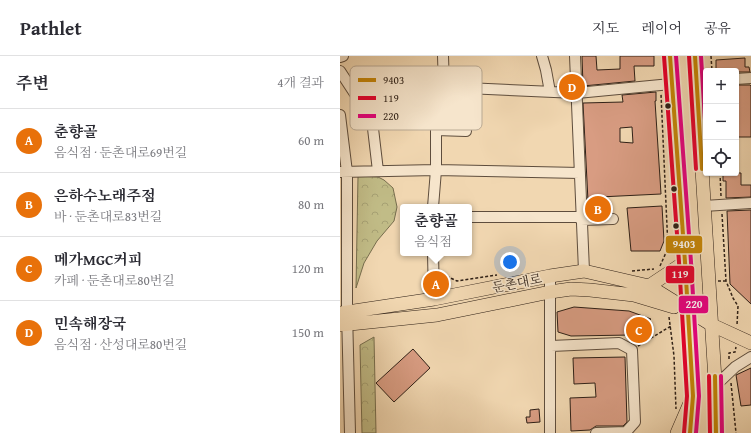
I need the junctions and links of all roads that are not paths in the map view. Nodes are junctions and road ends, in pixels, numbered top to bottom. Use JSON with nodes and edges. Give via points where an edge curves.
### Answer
{"nodes":[{"id":1,"x":343,"y":56,"type":"edge"},
{"id":2,"x":443,"y":56,"type":"edge"},
{"id":3,"x":542,"y":56,"type":"edge"},
{"id":4,"x":575,"y":56,"type":"edge"},
{"id":5,"x":670,"y":56,"type":"edge"},
{"id":6,"x":694,"y":56,"type":"edge"},
{"id":7,"x":340,"y":57,"type":"edge"},
{"id":8,"x":443,"y":66,"type":"edge"},
{"id":9,"x":340,"y":71,"type":"edge"},
{"id":10,"x":751,"y":78,"type":"edge"},
{"id":11,"x":739,"y":79,"type":"edge"},
{"id":12,"x":701,"y":80,"type":"edge"},
{"id":13,"x":666,"y":85,"type":"junction"},
{"id":14,"x":350,"y":86,"type":"edge"},
{"id":15,"x":482,"y":89,"type":"edge"},
{"id":16,"x":550,"y":92,"type":"junction"},
{"id":17,"x":577,"y":93,"type":"junction"},
{"id":18,"x":340,"y":115,"type":"edge"},
{"id":19,"x":373,"y":130,"type":"edge"},
{"id":20,"x":436,"y":130,"type":"edge"},
{"id":21,"x":458,"y":130,"type":"edge"},
{"id":22,"x":466,"y":131,"type":"dead end"},
{"id":23,"x":436,"y":170,"type":"junction"},
{"id":24,"x":378,"y":171,"type":"junction"},
{"id":25,"x":344,"y":172,"type":"edge"},
{"id":26,"x":580,"y":173,"type":"junction"},
{"id":27,"x":751,"y":203,"type":"edge"},
{"id":28,"x":433,"y":204,"type":"edge"},
{"id":29,"x":704,"y":206,"type":"junction"},
{"id":30,"x":472,"y":217,"type":"edge"},
{"id":31,"x":581,"y":218,"type":"junction"},
{"id":32,"x":613,"y":219,"type":"dead end"},
{"id":33,"x":433,"y":256,"type":"edge"},
{"id":34,"x":685,"y":262,"type":"junction"},
{"id":35,"x":584,"y":271,"type":"junction"},
{"id":36,"x":550,"y":276,"type":"junction"},
{"id":37,"x":649,"y":286,"type":"junction"},
{"id":38,"x":550,"y":292,"type":"junction"},
{"id":39,"x":434,"y":299,"type":"junction"},
{"id":40,"x":687,"y":310,"type":"junction"},
{"id":41,"x":344,"y":318,"type":"edge"},
{"id":42,"x":712,"y":325,"type":"junction"},
{"id":43,"x":751,"y":343,"type":"edge"},
{"id":44,"x":551,"y":346,"type":"junction"},
{"id":45,"x":751,"y":357,"type":"edge"},
{"id":46,"x":715,"y":386,"type":"junction"},
{"id":47,"x":344,"y":389,"type":"edge"},
{"id":48,"x":693,"y":396,"type":"junction"},
{"id":49,"x":350,"y":433,"type":"edge"},
{"id":50,"x":550,"y":433,"type":"edge"},
{"id":51,"x":596,"y":433,"type":"edge"},
{"id":52,"x":677,"y":433,"type":"edge"},
{"id":53,"x":690,"y":433,"type":"edge"},
{"id":54,"x":716,"y":433,"type":"edge"}],
"edges":[{"from":1,"to":7,"type":"street"},
{"from":2,"to":8,"type":"street"},
{"from":3,"to":16,"type":"street"},
{"from":4,"to":17,"type":"street"},
{"from":5,"to":13,"type":"main road"},
{"from":6,"to":12,"type":"main road"},
{"from":9,"to":14,"type":"street"},
{"from":10,"to":11,"type":"street"},
{"from":12,"to":29,"type":"main road"},
{"from":13,"to":17,"type":"street"},
{"from":13,"to":34,"type":"main road"},
{"from":15,"to":16,"type":"street"},
{"from":16,"to":17,"type":"street"},
{"from":17,"to":26,"type":"street"},
{"from":18,"to":25,"type":"street"},
{"from":19,"to":24,"type":"street"},
{"from":20,"to":23,"type":"street"},
{"from":21,"to":22,"type":"street"},
{"from":23,"to":24,"type":"street"},
{"from":23,"to":26,"type":"street"},
{"from":23,"to":28,"type":"street"},
{"from":24,"to":25,"type":"street"},
{"from":25,"to":41,"type":"street"},
{"from":26,"to":31,"type":"street"},
{"from":27,"to":29,"type":"street"},
{"from":29,"to":42,"type":"main road"},
{"from":30,"to":31,"type":"street"},
{"from":31,"to":32,"type":"street"},
{"from":31,"to":35,"type":"street"},
{"from":33,"to":39,"type":"street"},
{"from":34,"to":37,"type":"main road"},
{"from":34,"to":40,"type":"main road"},
{"from":35,"to":36,"type":"main road","name":"둔촌대로"},
{"from":35,"to":37,"type":"main road","name":"둔촌대로"},
{"from":36,"to":38,"type":"street"},
{"from":36,"to":39,"type":"main road","name":"둔촌대로"},
{"from":37,"to":40,"type":"main road","name":"둔촌대로"},
{"from":38,"to":40,"type":"main road","name":"둔촌대로","via":[[571,289],[634,295]]},
{"from":38,"to":41,"type":"main road","name":"둔촌대로","via":[[437,315]]},
{"from":38,"to":44,"type":"street"},
{"from":39,"to":41,"type":"main road","name":"둔촌대로"},
{"from":40,"to":42,"type":"main road","name":"둔촌대로"},
{"from":40,"to":48,"type":"main road"},
{"from":41,"to":47,"type":"street"},
{"from":42,"to":43,"type":"main road","name":"둔촌대로"},
{"from":42,"to":46,"type":"main road"},
{"from":44,"to":50,"type":"street"},
{"from":44,"to":51,"type":"street","via":[[619,343],[632,350],[635,422],[626,432]]},
{"from":45,"to":46,"type":"street","via":[[730,371]]},
{"from":46,"to":54,"type":"main road"},
{"from":47,"to":49,"type":"street"},
{"from":48,"to":52,"type":"main road"},
{"from":48,"to":53,"type":"main road"}]}
